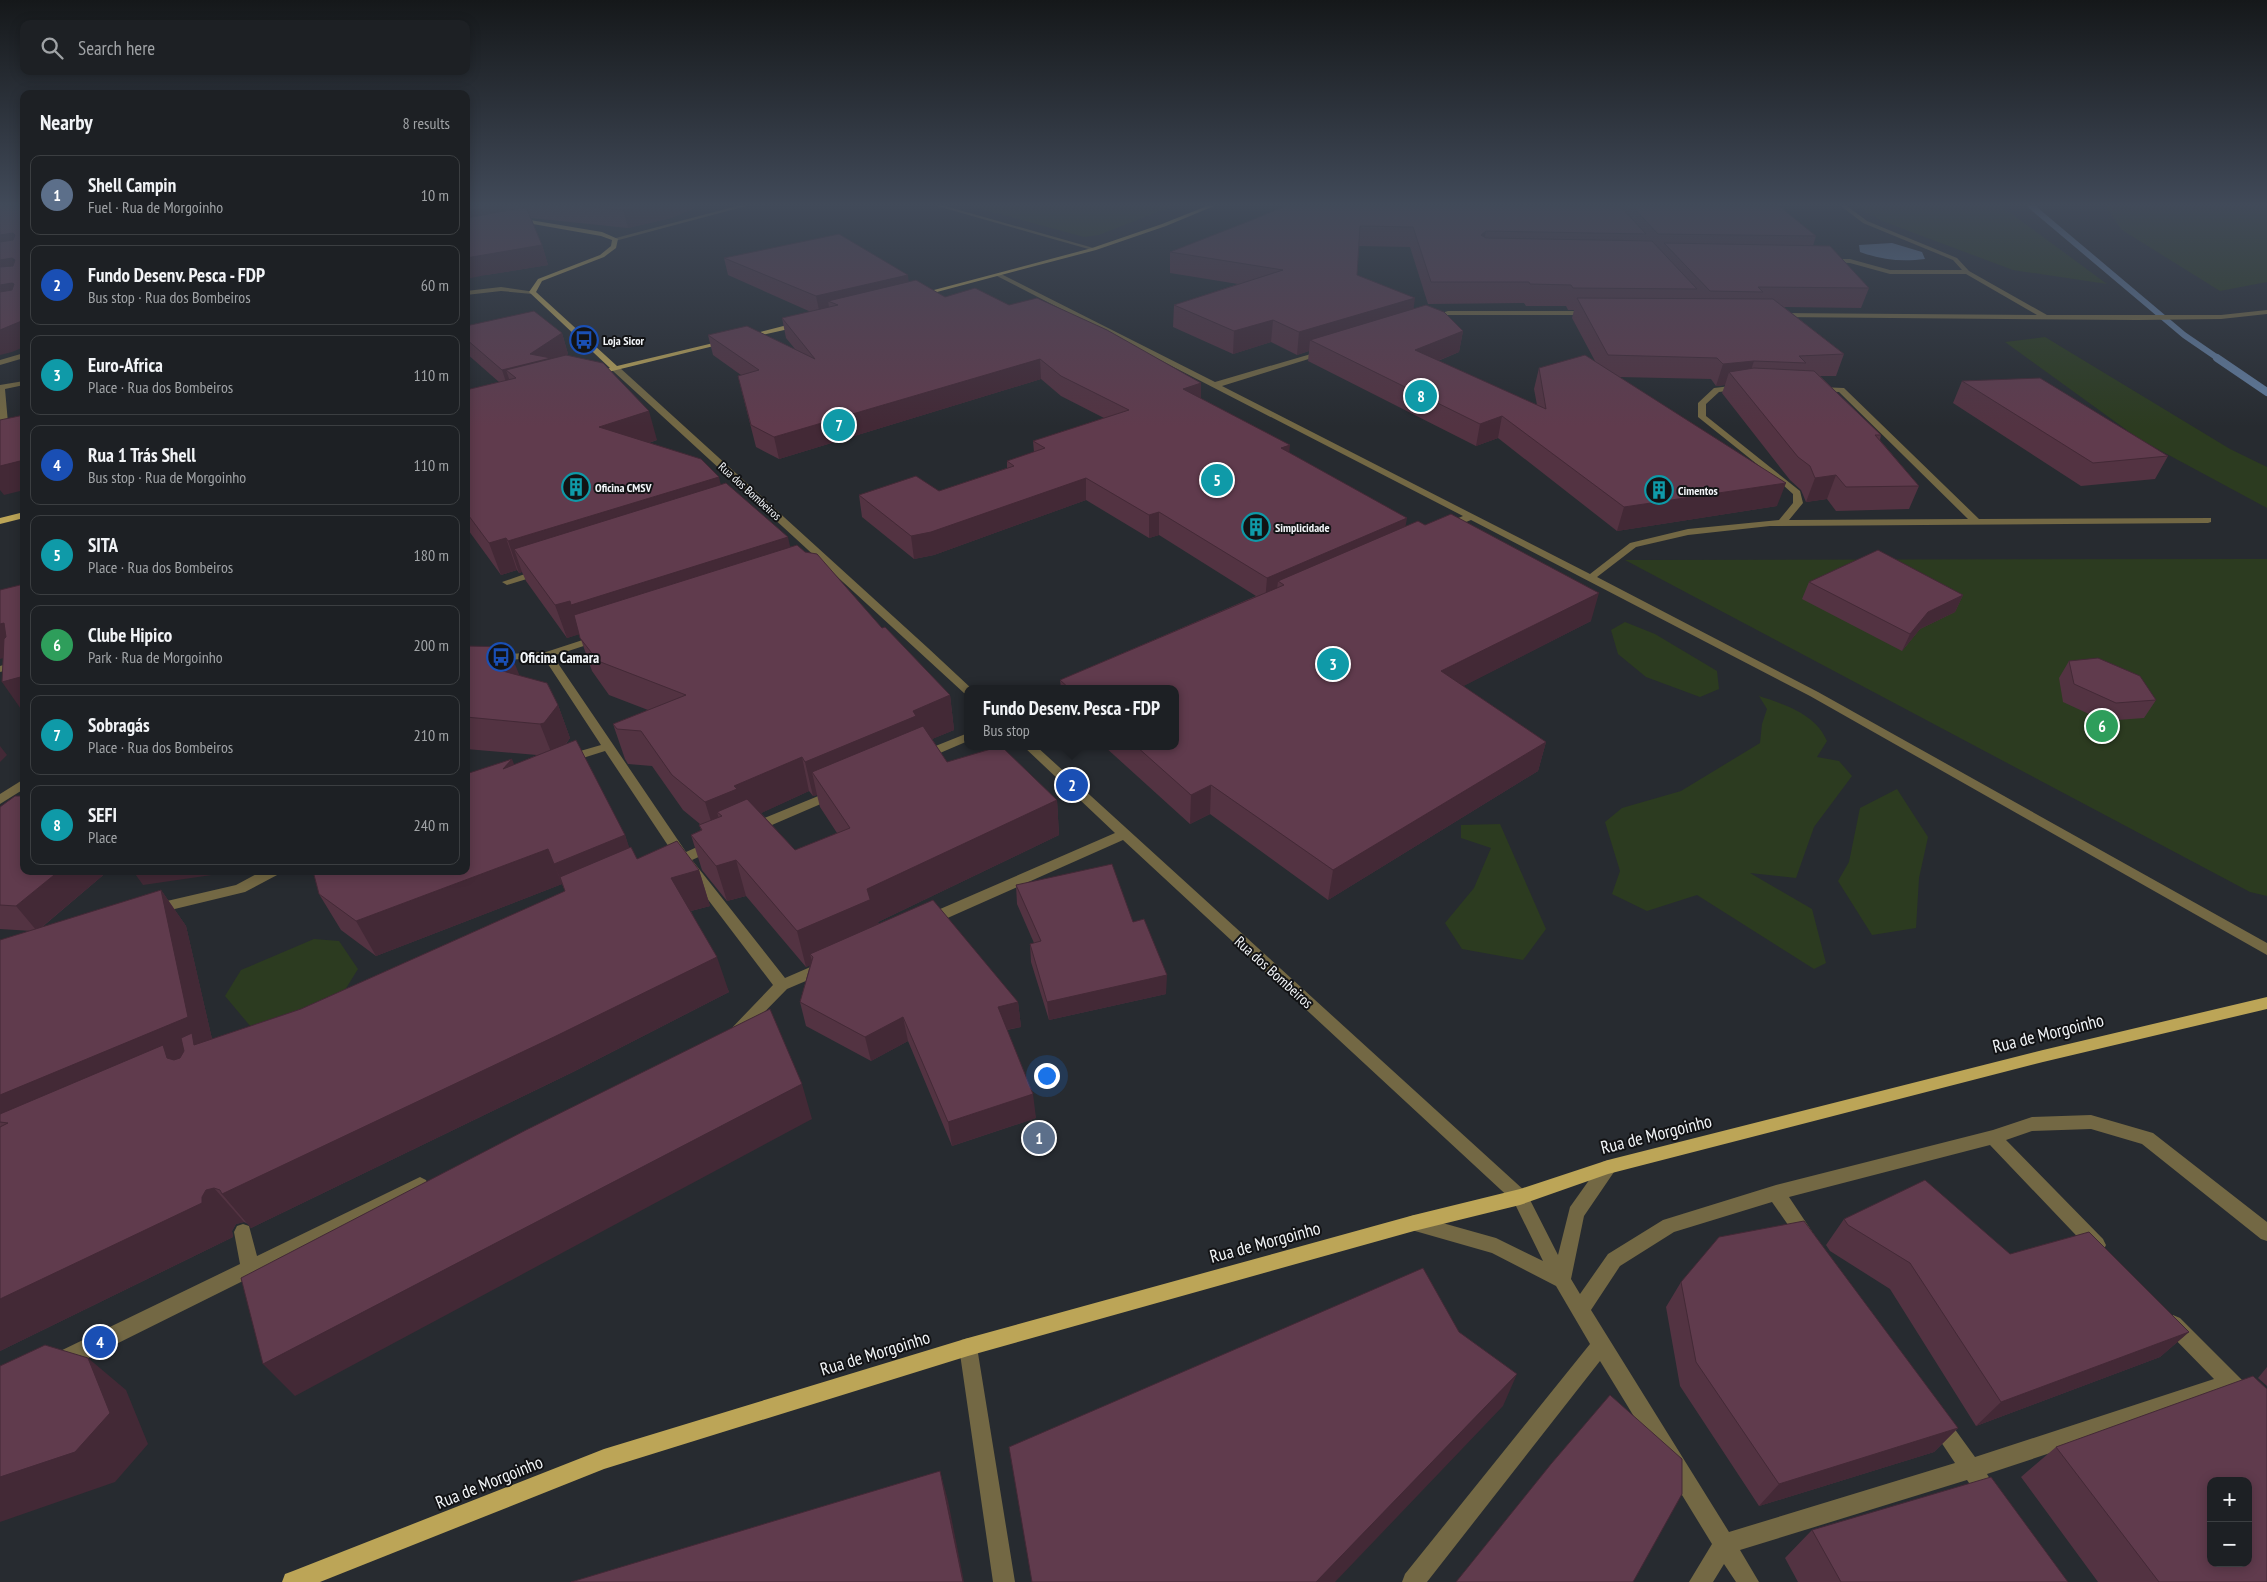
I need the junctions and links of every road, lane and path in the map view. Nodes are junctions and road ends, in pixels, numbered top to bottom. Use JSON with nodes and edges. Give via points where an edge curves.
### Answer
{"nodes":[{"id":1,"x":540,"y":280,"type":"edge"},
{"id":2,"x":978,"y":280,"type":"edge"},
{"id":3,"x":1008,"y":280,"type":"edge"},
{"id":4,"x":1981,"y":280,"type":"edge"},
{"id":5,"x":532,"y":292,"type":"junction"},
{"id":6,"x":470,"y":293,"type":"edge"},
{"id":7,"x":912,"y":296,"type":"edge"},
{"id":8,"x":2267,"y":312,"type":"edge"},
{"id":9,"x":1594,"y":313,"type":"edge"},
{"id":10,"x":1770,"y":315,"type":"edge"},
{"id":11,"x":2048,"y":318,"type":"junction"},
{"id":12,"x":1420,"y":321,"type":"edge"},
{"id":13,"x":808,"y":322,"type":"edge"},
{"id":14,"x":741,"y":338,"type":"edge"},
{"id":15,"x":731,"y":341,"type":"edge"},
{"id":16,"x":1336,"y":347,"type":"edge"},
{"id":17,"x":20,"y":356,"type":"edge"},
{"id":18,"x":0,"y":363,"type":"edge"},
{"id":19,"x":616,"y":369,"type":"junction"},
{"id":20,"x":588,"y":376,"type":"edge"},
{"id":21,"x":20,"y":384,"type":"edge"},
{"id":22,"x":1215,"y":385,"type":"junction"},
{"id":23,"x":1747,"y":386,"type":"edge"},
{"id":24,"x":1,"y":388,"type":"edge"},
{"id":25,"x":1813,"y":389,"type":"edge"},
{"id":26,"x":20,"y":430,"type":"edge"},
{"id":27,"x":20,"y":516,"type":"edge"},
{"id":28,"x":1471,"y":516,"type":"junction"},
{"id":29,"x":2208,"y":520,"type":"dead end"},
{"id":30,"x":0,"y":521,"type":"edge"},
{"id":31,"x":1976,"y":521,"type":"junction"},
{"id":32,"x":1782,"y":523,"type":"junction"},
{"id":33,"x":1434,"y":532,"type":"edge"},
{"id":34,"x":554,"y":567,"type":"edge"},
{"id":35,"x":1590,"y":578,"type":"junction"},
{"id":36,"x":507,"y":582,"type":"dead end"},
{"id":37,"x":613,"y":633,"type":"edge"},
{"id":38,"x":547,"y":655,"type":"junction"},
{"id":39,"x":470,"y":659,"type":"edge"},
{"id":40,"x":20,"y":663,"type":"edge"},
{"id":41,"x":0,"y":669,"type":"edge"},
{"id":42,"x":964,"y":687,"type":"edge"},
{"id":43,"x":964,"y":739,"type":"edge"},
{"id":44,"x":609,"y":746,"type":"junction"},
{"id":45,"x":1033,"y":750,"type":"edge"},
{"id":46,"x":913,"y":760,"type":"edge"},
{"id":47,"x":552,"y":763,"type":"edge"},
{"id":48,"x":20,"y":786,"type":"edge"},
{"id":49,"x":849,"y":787,"type":"edge"},
{"id":50,"x":0,"y":800,"type":"edge"},
{"id":51,"x":738,"y":834,"type":"edge"},
{"id":52,"x":1124,"y":834,"type":"junction"},
{"id":53,"x":720,"y":842,"type":"edge"},
{"id":54,"x":683,"y":858,"type":"junction"},
{"id":55,"x":665,"y":866,"type":"edge"},
{"id":56,"x":266,"y":875,"type":"edge"},
{"id":57,"x":139,"y":914,"type":"edge"},
{"id":58,"x":917,"y":926,"type":"edge"},
{"id":59,"x":2267,"y":950,"type":"edge"},
{"id":60,"x":836,"y":961,"type":"edge"},
{"id":61,"x":782,"y":985,"type":"junction"},
{"id":62,"x":2267,"y":1004,"type":"edge"},
{"id":63,"x":720,"y":1039,"type":"edge"},
{"id":64,"x":1993,"y":1137,"type":"junction"},
{"id":65,"x":1608,"y":1166,"type":"junction"},
{"id":66,"x":436,"y":1178,"type":"edge"},
{"id":67,"x":1776,"y":1193,"type":"junction"},
{"id":68,"x":1520,"y":1197,"type":"junction"},
{"id":69,"x":1414,"y":1223,"type":"junction"},
{"id":70,"x":243,"y":1232,"type":"dead end"},
{"id":71,"x":2267,"y":1233,"type":"edge"},
{"id":72,"x":1816,"y":1250,"type":"edge"},
{"id":73,"x":2108,"y":1257,"type":"edge"},
{"id":74,"x":250,"y":1268,"type":"junction"},
{"id":75,"x":1562,"y":1280,"type":"junction"},
{"id":76,"x":1580,"y":1310,"type":"junction"},
{"id":77,"x":2163,"y":1313,"type":"edge"},
{"id":78,"x":1601,"y":1345,"type":"junction"},
{"id":79,"x":968,"y":1347,"type":"junction"},
{"id":80,"x":50,"y":1366,"type":"edge"},
{"id":81,"x":2231,"y":1383,"type":"junction"},
{"id":82,"x":2249,"y":1400,"type":"edge"},
{"id":83,"x":1930,"y":1412,"type":"edge"},
{"id":84,"x":1970,"y":1469,"type":"junction"},
{"id":85,"x":1998,"y":1506,"type":"edge"},
{"id":86,"x":1726,"y":1544,"type":"junction"},
{"id":87,"x":293,"y":1582,"type":"edge"},
{"id":88,"x":1004,"y":1582,"type":"edge"},
{"id":89,"x":1413,"y":1582,"type":"edge"},
{"id":90,"x":1700,"y":1582,"type":"edge"},
{"id":91,"x":1748,"y":1582,"type":"edge"}],
"edges":[{"from":1,"to":5,"type":"main road"},
{"from":2,"to":7,"type":"main road"},
{"from":3,"to":22,"type":"street"},
{"from":4,"to":11,"type":"street"},
{"from":5,"to":6,"type":"street","via":[[501,289]]},
{"from":5,"to":19,"type":"main road","name":"Rua dos Bombeiros"},
{"from":8,"to":11,"type":"street","via":[[2221,317]]},
{"from":9,"to":12,"type":"street","via":[[1448,313]]},
{"from":10,"to":11,"type":"street"},
{"from":13,"to":14,"type":"main road"},
{"from":15,"to":19,"type":"main road"},
{"from":16,"to":22,"type":"street"},
{"from":17,"to":18,"type":"street"},
{"from":19,"to":20,"type":"main road"},
{"from":19,"to":42,"type":"street","name":"Rua dos Bombeiros","via":[[756,503]]},
{"from":21,"to":24,"type":"street"},
{"from":22,"to":28,"type":"street"},
{"from":23,"to":32,"type":"street","via":[[1717,390],[1702,402],[1702,417],[1778,475],[1797,494],[1798,503]]},
{"from":24,"to":26,"type":"street","via":[[4,424]]},
{"from":25,"to":31,"type":"street","via":[[1841,390]]},
{"from":27,"to":30,"type":"main road"},
{"from":28,"to":33,"type":"street"},
{"from":28,"to":35,"type":"street"},
{"from":29,"to":31,"type":"street"},
{"from":31,"to":32,"type":"street"},
{"from":32,"to":35,"type":"street","via":[[1688,532],[1633,545]]},
{"from":34,"to":36,"type":"street"},
{"from":35,"to":59,"type":"street","via":[[1814,694]]},
{"from":37,"to":38,"type":"street"},
{"from":38,"to":39,"type":"street"},
{"from":38,"to":44,"type":"street"},
{"from":40,"to":41,"type":"street"},
{"from":43,"to":46,"type":"street"},
{"from":44,"to":47,"type":"street"},
{"from":44,"to":54,"type":"street"},
{"from":45,"to":52,"type":"street","name":"Rua dos Bombeiros"},
{"from":48,"to":50,"type":"street"},
{"from":49,"to":51,"type":"street"},
{"from":52,"to":58,"type":"street"},
{"from":52,"to":68,"type":"street","name":"Rua dos Bombeiros"},
{"from":53,"to":54,"type":"street"},
{"from":54,"to":55,"type":"street"},
{"from":54,"to":61,"type":"street"},
{"from":56,"to":57,"type":"street","via":[[240,889]]},
{"from":60,"to":61,"type":"street"},
{"from":61,"to":63,"type":"street","via":[[738,1031]]},
{"from":62,"to":65,"type":"main road","name":"Rua de Morgoinho","via":[[2043,1056]]},
{"from":64,"to":67,"type":"street"},
{"from":64,"to":71,"type":"street","via":[[2032,1124],[2091,1122],[2147,1138]]},
{"from":64,"to":73,"type":"street"},
{"from":65,"to":68,"type":"main road","name":"Rua de Morgoinho"},
{"from":65,"to":75,"type":"street","via":[[1576,1213]]},
{"from":66,"to":74,"type":"street"},
{"from":67,"to":72,"type":"street"},
{"from":67,"to":76,"type":"street","via":[[1669,1226],[1614,1260]]},
{"from":68,"to":69,"type":"main road","name":"Rua de Morgoinho"},
{"from":68,"to":75,"type":"street"},
{"from":69,"to":75,"type":"street","via":[[1496,1246]]},
{"from":69,"to":79,"type":"main road","name":"Rua de Morgoinho"},
{"from":70,"to":74,"type":"street"},
{"from":74,"to":80,"type":"street"},
{"from":75,"to":76,"type":"street"},
{"from":76,"to":78,"type":"street"},
{"from":77,"to":81,"type":"street"},
{"from":78,"to":86,"type":"street"},
{"from":78,"to":89,"type":"street"},
{"from":79,"to":87,"type":"main road","name":"Rua de Morgoinho","via":[[604,1459]]},
{"from":79,"to":88,"type":"street"},
{"from":81,"to":82,"type":"street"},
{"from":81,"to":84,"type":"street"},
{"from":83,"to":84,"type":"street"},
{"from":84,"to":85,"type":"street"},
{"from":84,"to":86,"type":"street"},
{"from":86,"to":90,"type":"street"},
{"from":86,"to":91,"type":"street"}]}
